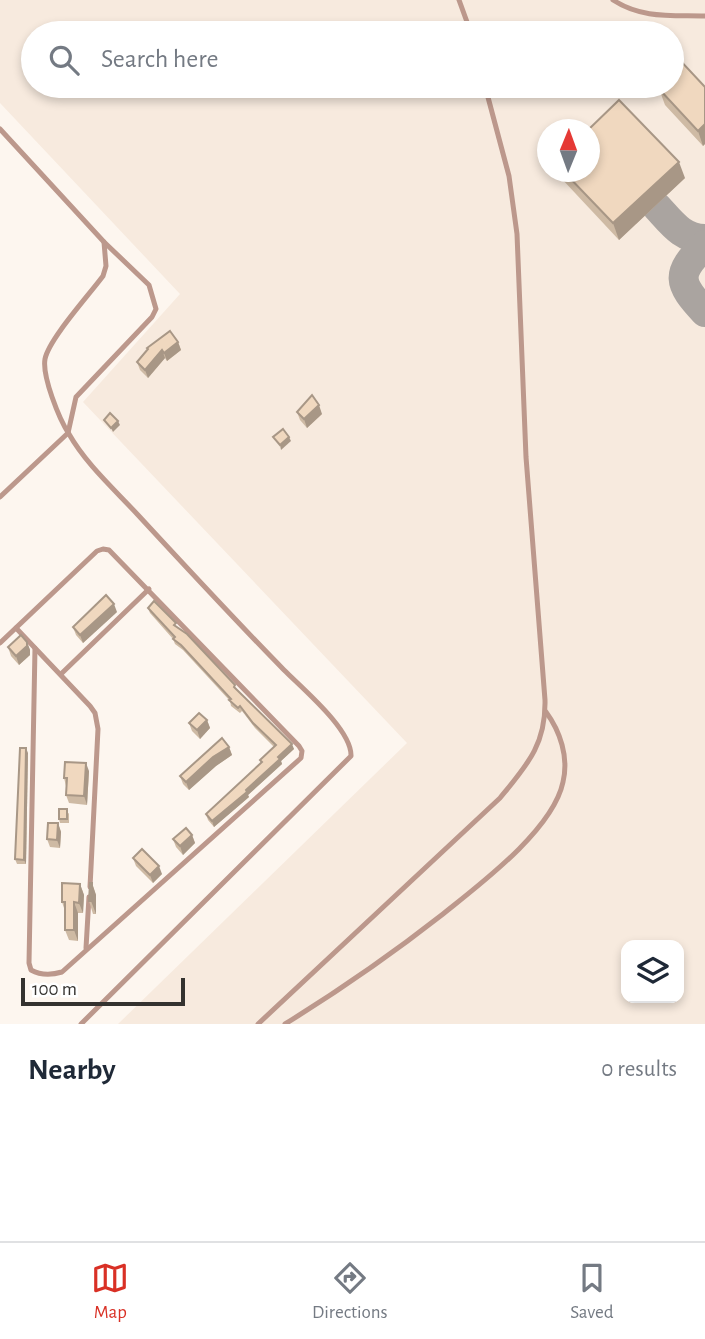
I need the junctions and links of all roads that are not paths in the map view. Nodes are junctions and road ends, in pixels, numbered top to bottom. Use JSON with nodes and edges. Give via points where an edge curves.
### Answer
{"nodes":[{"id":1,"x":459,"y":0,"type":"edge"},
{"id":2,"x":612,"y":0,"type":"edge"},
{"id":3,"x":705,"y":16,"type":"edge"},
{"id":4,"x":467,"y":21,"type":"edge"},
{"id":5,"x":488,"y":98,"type":"edge"},
{"id":6,"x":0,"y":129,"type":"edge"},
{"id":7,"x":104,"y":242,"type":"junction"},
{"id":8,"x":68,"y":433,"type":"junction"},
{"id":9,"x":0,"y":497,"type":"edge"},
{"id":10,"x":149,"y":589,"type":"junction"},
{"id":11,"x":16,"y":628,"type":"junction"},
{"id":12,"x":0,"y":643,"type":"edge"},
{"id":13,"x":35,"y":648,"type":"junction"},
{"id":14,"x":61,"y":674,"type":"junction"},
{"id":15,"x":546,"y":712,"type":"junction"},
{"id":16,"x":86,"y":948,"type":"junction"},
{"id":17,"x":81,"y":1024,"type":"edge"},
{"id":18,"x":258,"y":1024,"type":"edge"},
{"id":19,"x":285,"y":1024,"type":"edge"}],
"edges":[{"from":1,"to":4,"type":"lane"},
{"from":2,"to":3,"type":"lane","via":[[635,12],[663,17]]},
{"from":5,"to":15,"type":"lane","via":[[509,176],[518,244],[526,457]]},
{"from":6,"to":7,"type":"lane"},
{"from":7,"to":8,"type":"lane","via":[[103,276],[45,357],[48,383]]},
{"from":7,"to":8,"type":"lane","via":[[149,285],[156,309],[76,397]]},
{"from":8,"to":9,"type":"lane"},
{"from":8,"to":17,"type":"lane","via":[[157,536],[322,709],[351,750],[345,763]]},
{"from":10,"to":11,"type":"lane","via":[[103,548]]},
{"from":10,"to":14,"type":"lane"},
{"from":10,"to":16,"type":"lane","via":[[299,746],[301,758]]},
{"from":11,"to":12,"type":"lane"},
{"from":11,"to":13,"type":"lane"},
{"from":13,"to":14,"type":"lane"},
{"from":13,"to":16,"type":"lane","via":[[29,963],[37,973],[56,974]]},
{"from":14,"to":16,"type":"lane","via":[[90,706],[98,729]]},
{"from":15,"to":18,"type":"lane","via":[[534,755],[500,798]]},
{"from":15,"to":19,"type":"lane","via":[[560,737],[565,773],[558,797],[527,839],[481,885],[415,936]]}]}
